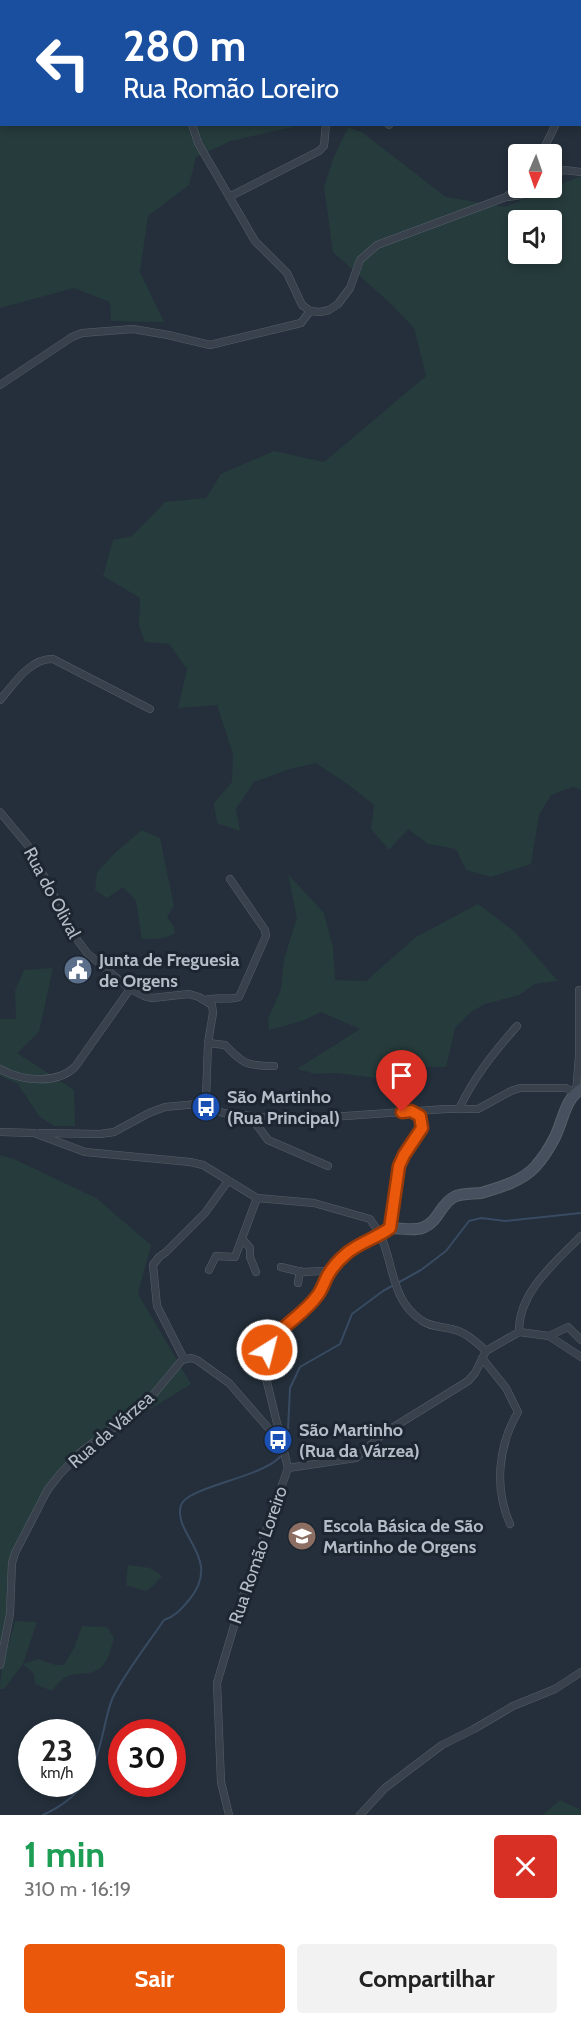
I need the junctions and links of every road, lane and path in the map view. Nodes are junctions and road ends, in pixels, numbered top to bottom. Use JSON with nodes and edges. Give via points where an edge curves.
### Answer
{"nodes":[{"id":1,"x":193,"y":126,"type":"edge"},
{"id":2,"x":326,"y":126,"type":"edge"},
{"id":3,"x":555,"y":126,"type":"edge"},
{"id":4,"x":546,"y":144,"type":"edge"},
{"id":5,"x":562,"y":171,"type":"edge"},
{"id":6,"x":581,"y":172,"type":"edge"},
{"id":7,"x":229,"y":197,"type":"junction"},
{"id":8,"x":506,"y":197,"type":"edge"},
{"id":9,"x":310,"y":311,"type":"junction"},
{"id":10,"x":0,"y":385,"type":"edge"},
{"id":11,"x":0,"y":700,"type":"edge"},
{"id":12,"x":150,"y":709,"type":"dead end"},
{"id":13,"x":0,"y":812,"type":"edge"},
{"id":14,"x":230,"y":879,"type":"dead end"},
{"id":15,"x":130,"y":989,"type":"junction"},
{"id":16,"x":579,"y":990,"type":"dead end"},
{"id":17,"x":205,"y":1000,"type":"junction"},
{"id":18,"x":517,"y":1026,"type":"dead end"},
{"id":19,"x":208,"y":1043,"type":"junction"},
{"id":20,"x":579,"y":1056,"type":"junction"},
{"id":21,"x":581,"y":1064,"type":"edge"},
{"id":22,"x":274,"y":1066,"type":"dead end"},
{"id":23,"x":0,"y":1069,"type":"edge"},
{"id":24,"x":578,"y":1091,"type":"edge"},
{"id":25,"x":208,"y":1103,"type":"junction"},
{"id":26,"x":459,"y":1109,"type":"junction"},
{"id":27,"x":411,"y":1111,"type":"junction"},
{"id":28,"x":253,"y":1117,"type":"junction"},
{"id":29,"x":0,"y":1132,"type":"edge"},
{"id":30,"x":34,"y":1133,"type":"junction"},
{"id":31,"x":328,"y":1166,"type":"dead end"},
{"id":32,"x":228,"y":1181,"type":"junction"},
{"id":33,"x":257,"y":1198,"type":"junction"},
{"id":34,"x":390,"y":1228,"type":"junction"},
{"id":35,"x":380,"y":1236,"type":"junction"},
{"id":36,"x":581,"y":1236,"type":"edge"},
{"id":37,"x":242,"y":1239,"type":"junction"},
{"id":38,"x":281,"y":1267,"type":"dead end"},
{"id":39,"x":209,"y":1270,"type":"dead end"},
{"id":40,"x":300,"y":1271,"type":"junction"},
{"id":41,"x":256,"y":1272,"type":"dead end"},
{"id":42,"x":328,"y":1273,"type":"junction"},
{"id":43,"x":298,"y":1282,"type":"dead end"},
{"id":44,"x":519,"y":1332,"type":"junction"},
{"id":45,"x":549,"y":1336,"type":"junction"},
{"id":46,"x":581,"y":1340,"type":"edge"},
{"id":47,"x":484,"y":1354,"type":"junction"},
{"id":48,"x":581,"y":1357,"type":"edge"},
{"id":49,"x":184,"y":1359,"type":"junction"},
{"id":50,"x":279,"y":1435,"type":"junction"},
{"id":51,"x":288,"y":1468,"type":"junction"},
{"id":52,"x":510,"y":1524,"type":"dead end"},
{"id":53,"x":0,"y":1665,"type":"edge"},
{"id":54,"x":581,"y":1672,"type":"edge"},
{"id":55,"x":229,"y":1815,"type":"edge"},
{"id":56,"x":360,"y":1815,"type":"edge"}],
"edges":[{"from":1,"to":7,"type":"street"},
{"from":2,"to":7,"type":"street","via":[[324,146],[319,151]]},
{"from":3,"to":4,"type":"street"},
{"from":5,"to":6,"type":"street"},
{"from":7,"to":9,"type":"street","via":[[255,241],[287,273],[302,305]]},
{"from":8,"to":9,"type":"street","via":[[377,245],[360,260],[350,288],[338,304],[329,310]]},
{"from":9,"to":10,"type":"street","via":[[301,323],[210,345],[132,329],[82,333]]},
{"from":11,"to":12,"type":"street","via":[[31,667],[53,658]]},
{"from":13,"to":15,"type":"street","name":"Rua do Olival","via":[[29,847],[85,952]]},
{"from":14,"to":17,"type":"street","name":"Rua do Olival","via":[[265,930],[266,941],[239,997]]},
{"from":15,"to":17,"type":"street","name":"Rua do Olival","via":[[152,998],[189,994]]},
{"from":15,"to":23,"type":"street","via":[[67,1074],[49,1079],[20,1077]]},
{"from":16,"to":20,"type":"street"},
{"from":17,"to":19,"type":"street","via":[[212,1005],[213,1013]]},
{"from":18,"to":26,"type":"street","via":[[472,1081]]},
{"from":19,"to":22,"type":"street","via":[[225,1045],[245,1064]]},
{"from":19,"to":25,"type":"street"},
{"from":20,"to":21,"type":"street"},
{"from":20,"to":24,"type":"street"},
{"from":24,"to":26,"type":"street","via":[[520,1088],[478,1109]]},
{"from":24,"to":34,"type":"street","via":[[570,1099],[545,1154],[525,1176],[482,1192],[455,1196],[425,1227]]},
{"from":25,"to":28,"type":"street","via":[[219,1112]]},
{"from":25,"to":30,"type":"street","via":[[165,1107],[114,1132]]},
{"from":26,"to":27,"type":"street"},
{"from":27,"to":28,"type":"street","via":[[307,1119]]},
{"from":27,"to":34,"type":"street","via":[[420,1116],[422,1128],[399,1166]]},
{"from":28,"to":31,"type":"street","via":[[268,1140]]},
{"from":29,"to":30,"type":"street"},
{"from":30,"to":32,"type":"street","via":[[85,1152],[196,1164]]},
{"from":32,"to":33,"type":"street"},
{"from":32,"to":49,"type":"street","via":[[205,1213],[153,1265],[157,1306]]},
{"from":33,"to":35,"type":"street","via":[[314,1203],[361,1215],[370,1219]]},
{"from":33,"to":37,"type":"street"},
{"from":34,"to":35,"type":"street","name":"Rua Romão Loreiro"},
{"from":35,"to":42,"type":"street","name":"Rua Romão Loreiro","via":[[347,1252]]},
{"from":35,"to":47,"type":"street","via":[[404,1304],[429,1325],[468,1335]]},
{"from":36,"to":44,"type":"street","via":[[528,1297],[519,1318]]},
{"from":37,"to":39,"type":"street","via":[[235,1257],[216,1256]]},
{"from":37,"to":41,"type":"street","via":[[250,1248]]},
{"from":38,"to":40,"type":"street"},
{"from":40,"to":42,"type":"street"},
{"from":40,"to":43,"type":"street"},
{"from":42,"to":50,"type":"street","name":"Rua Romão Loreiro","via":[[318,1295],[272,1339],[264,1359]]},
{"from":44,"to":45,"type":"street"},
{"from":44,"to":47,"type":"street"},
{"from":45,"to":46,"type":"street","via":[[568,1327]]},
{"from":45,"to":48,"type":"street"},
{"from":47,"to":51,"type":"street","via":[[468,1381],[384,1433],[356,1458]]},
{"from":47,"to":52,"type":"street","via":[[518,1413],[503,1447],[500,1465],[502,1500]]},
{"from":49,"to":50,"type":"street","via":[[197,1360],[229,1383],[268,1429]]},
{"from":49,"to":53,"type":"street","name":"Rua da Várzea","via":[[144,1406],[82,1451],[48,1489],[12,1563],[10,1614]]},
{"from":50,"to":51,"type":"street","name":"Rua Romão Loreiro"},
{"from":51,"to":55,"type":"street","name":"Rua Romão Loreiro","via":[[217,1683],[222,1782]]},
{"from":54,"to":56,"type":"street","via":[[555,1689],[513,1706],[442,1744],[386,1788]]}]}
